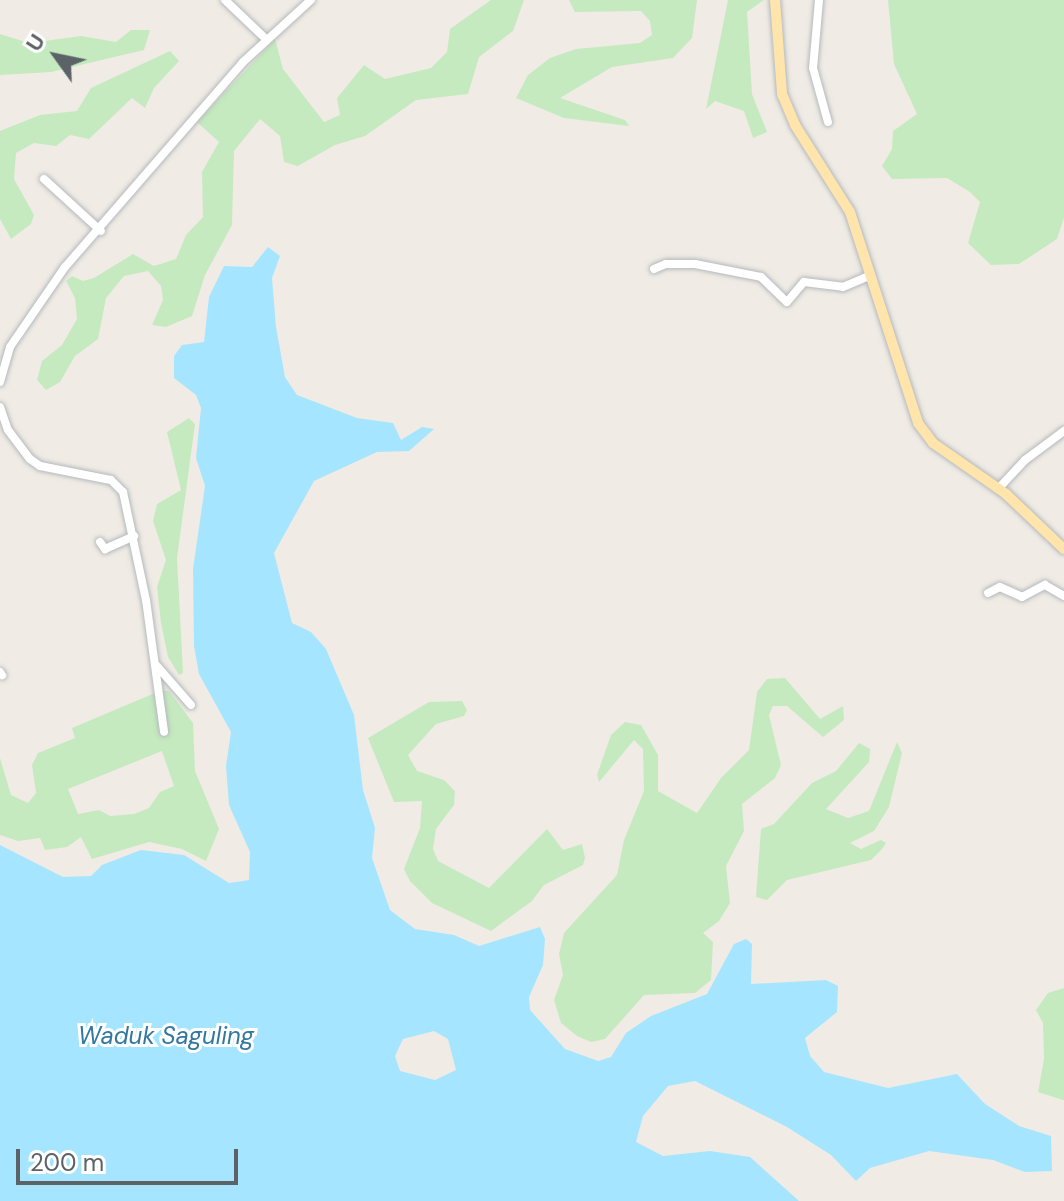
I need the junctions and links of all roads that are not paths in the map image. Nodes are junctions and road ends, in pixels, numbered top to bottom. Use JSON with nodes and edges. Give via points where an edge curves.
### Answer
{"nodes":[{"id":1,"x":225,"y":0,"type":"edge"},
{"id":2,"x":311,"y":0,"type":"edge"},
{"id":3,"x":775,"y":0,"type":"edge"},
{"id":4,"x":819,"y":0,"type":"edge"},
{"id":5,"x":266,"y":39,"type":"junction"},
{"id":6,"x":828,"y":122,"type":"dead end"},
{"id":7,"x":44,"y":179,"type":"dead end"},
{"id":8,"x":101,"y":231,"type":"junction"},
{"id":9,"x":654,"y":269,"type":"dead end"},
{"id":10,"x":871,"y":275,"type":"junction"},
{"id":11,"x":10,"y":347,"type":"junction"},
{"id":12,"x":0,"y":353,"type":"edge"},
{"id":13,"x":0,"y":382,"type":"edge"},
{"id":14,"x":0,"y":407,"type":"edge"},
{"id":15,"x":1064,"y":431,"type":"edge"},
{"id":16,"x":998,"y":489,"type":"junction"},
{"id":17,"x":134,"y":536,"type":"junction"},
{"id":18,"x":100,"y":542,"type":"dead end"},
{"id":19,"x":1064,"y":549,"type":"edge"},
{"id":20,"x":988,"y":593,"type":"dead end"},
{"id":21,"x":1064,"y":596,"type":"edge"},
{"id":22,"x":155,"y":664,"type":"junction"},
{"id":23,"x":191,"y":705,"type":"dead end"},
{"id":24,"x":164,"y":732,"type":"dead end"}],
"edges":[{"from":1,"to":5,"type":"street"},
{"from":2,"to":5,"type":"street"},
{"from":3,"to":10,"type":"main road","via":[[782,94],[795,125],[839,190]]},
{"from":4,"to":6,"type":"street","via":[[813,68]]},
{"from":5,"to":8,"type":"street"},
{"from":7,"to":8,"type":"street"},
{"from":8,"to":11,"type":"street","via":[[65,267]]},
{"from":9,"to":10,"type":"street","via":[[695,264],[761,277],[787,302],[804,282],[843,287]]},
{"from":10,"to":16,"type":"main road","via":[[918,423],[942,451]]},
{"from":11,"to":12,"type":"street"},
{"from":11,"to":13,"type":"street"},
{"from":14,"to":17,"type":"street","via":[[21,449],[40,466],[116,482]]},
{"from":15,"to":16,"type":"street"},
{"from":16,"to":19,"type":"main road"},
{"from":17,"to":18,"type":"street","via":[[105,549]]},
{"from":17,"to":22,"type":"street"},
{"from":20,"to":21,"type":"street","via":[[1000,587],[1022,597],[1045,585]]},
{"from":22,"to":23,"type":"street"},
{"from":22,"to":24,"type":"street"}]}
